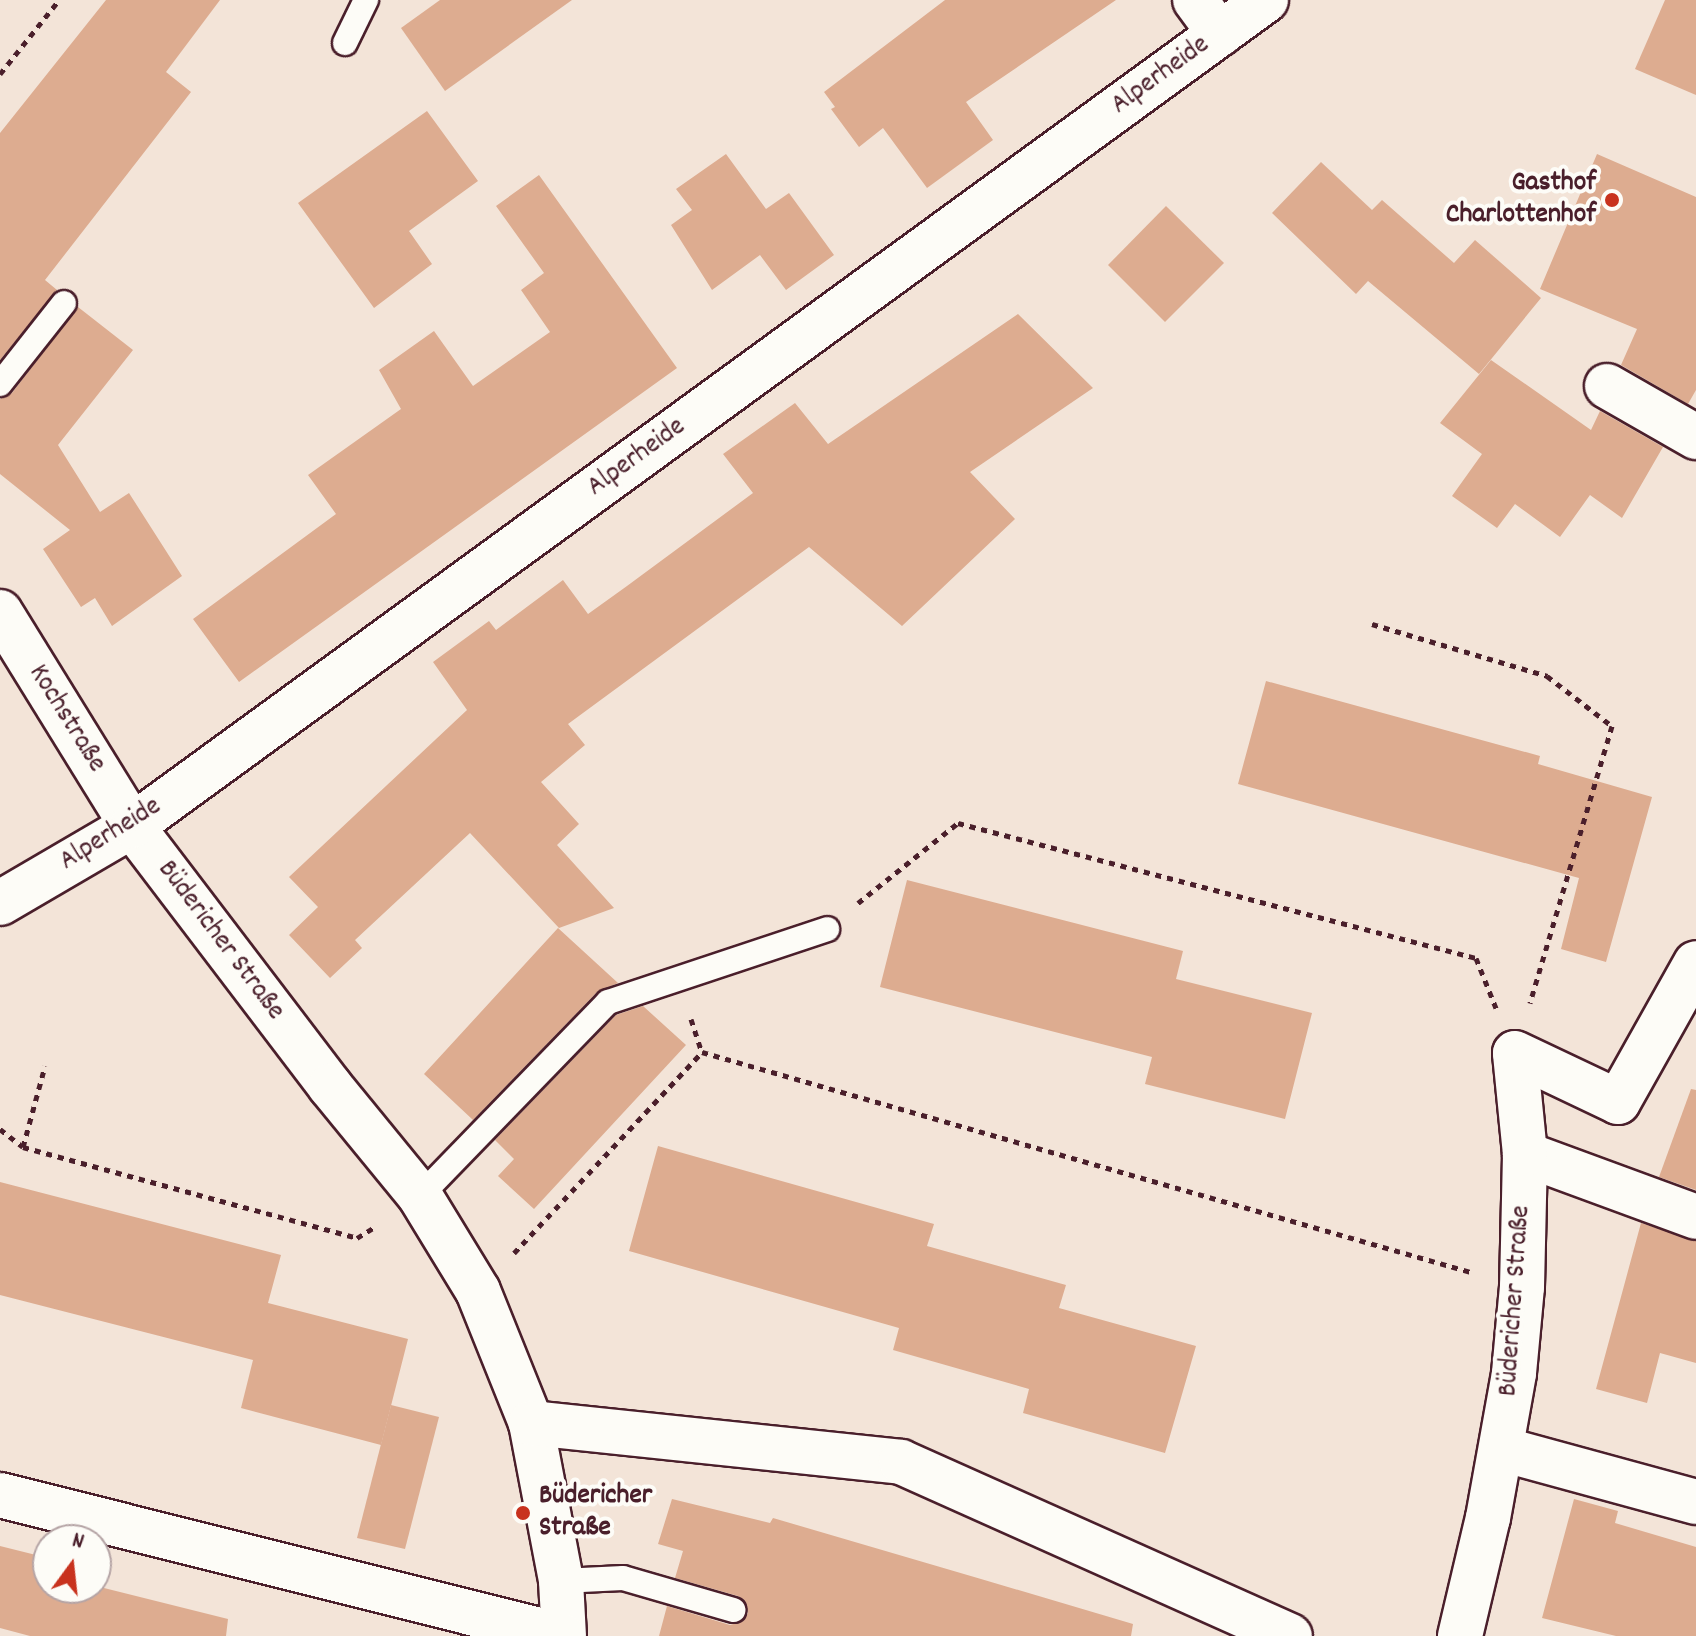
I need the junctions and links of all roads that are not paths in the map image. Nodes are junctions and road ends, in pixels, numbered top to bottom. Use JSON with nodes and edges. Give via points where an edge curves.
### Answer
{"nodes":[{"id":1,"x":366,"y":0,"type":"edge"},
{"id":2,"x":1266,"y":0,"type":"edge"},
{"id":3,"x":1208,"y":17,"type":"edge"},
{"id":4,"x":345,"y":43,"type":"dead end"},
{"id":5,"x":64,"y":303,"type":"dead end"},
{"id":6,"x":0,"y":384,"type":"edge"},
{"id":7,"x":1607,"y":386,"type":"dead end"},
{"id":8,"x":1696,"y":437,"type":"edge"},
{"id":9,"x":0,"y":612,"type":"edge"},
{"id":10,"x":132,"y":826,"type":"junction"},
{"id":11,"x":0,"y":903,"type":"edge"},
{"id":12,"x":827,"y":929,"type":"road end"},
{"id":13,"x":1696,"y":963,"type":"edge"},
{"id":14,"x":1525,"y":1154,"type":"junction"},
{"id":15,"x":420,"y":1196,"type":"junction"},
{"id":16,"x":1696,"y":1217,"type":"edge"},
{"id":17,"x":531,"y":1423,"type":"junction"},
{"id":18,"x":1502,"y":1449,"type":"junction"},
{"id":19,"x":0,"y":1495,"type":"edge"},
{"id":20,"x":1696,"y":1502,"type":"edge"},
{"id":21,"x":561,"y":1581,"type":"junction"},
{"id":22,"x":733,"y":1610,"type":"dead end"},
{"id":23,"x":564,"y":1636,"type":"edge"},
{"id":24,"x":1290,"y":1636,"type":"edge"},
{"id":25,"x":1460,"y":1636,"type":"edge"}],
"edges":[{"from":1,"to":4,"type":"lane"},
{"from":2,"to":3,"type":"street","name":"Alperheide"},
{"from":3,"to":10,"type":"street","name":"Alperheide"},
{"from":5,"to":6,"type":"lane"},
{"from":7,"to":8,"type":"street"},
{"from":9,"to":10,"type":"street","name":"Kochstraße"},
{"from":10,"to":11,"type":"street","name":"Alperheide"},
{"from":10,"to":15,"type":"street","name":"Büdericher Straße"},
{"from":12,"to":15,"type":"lane","via":[[608,1002]]},
{"from":13,"to":14,"type":"street","name":"Büdericher Straße","via":[[1618,1102],[1515,1053]]},
{"from":14,"to":16,"type":"street"},
{"from":14,"to":18,"type":"street","name":"Büdericher Straße","via":[[1522,1287]]},
{"from":15,"to":17,"type":"street","name":"Büdericher Straße","via":[[478,1291]]},
{"from":17,"to":21,"type":"street","name":"Büdericher Straße"},
{"from":17,"to":24,"type":"street","via":[[901,1462]]},
{"from":18,"to":20,"type":"street"},
{"from":18,"to":25,"type":"street","name":"Büdericher Straße"},
{"from":19,"to":23,"type":"street","name":"Büdericher Straße"},
{"from":21,"to":22,"type":"lane","via":[[623,1578]]},
{"from":21,"to":23,"type":"street","name":"Büdericher Straße"}]}
